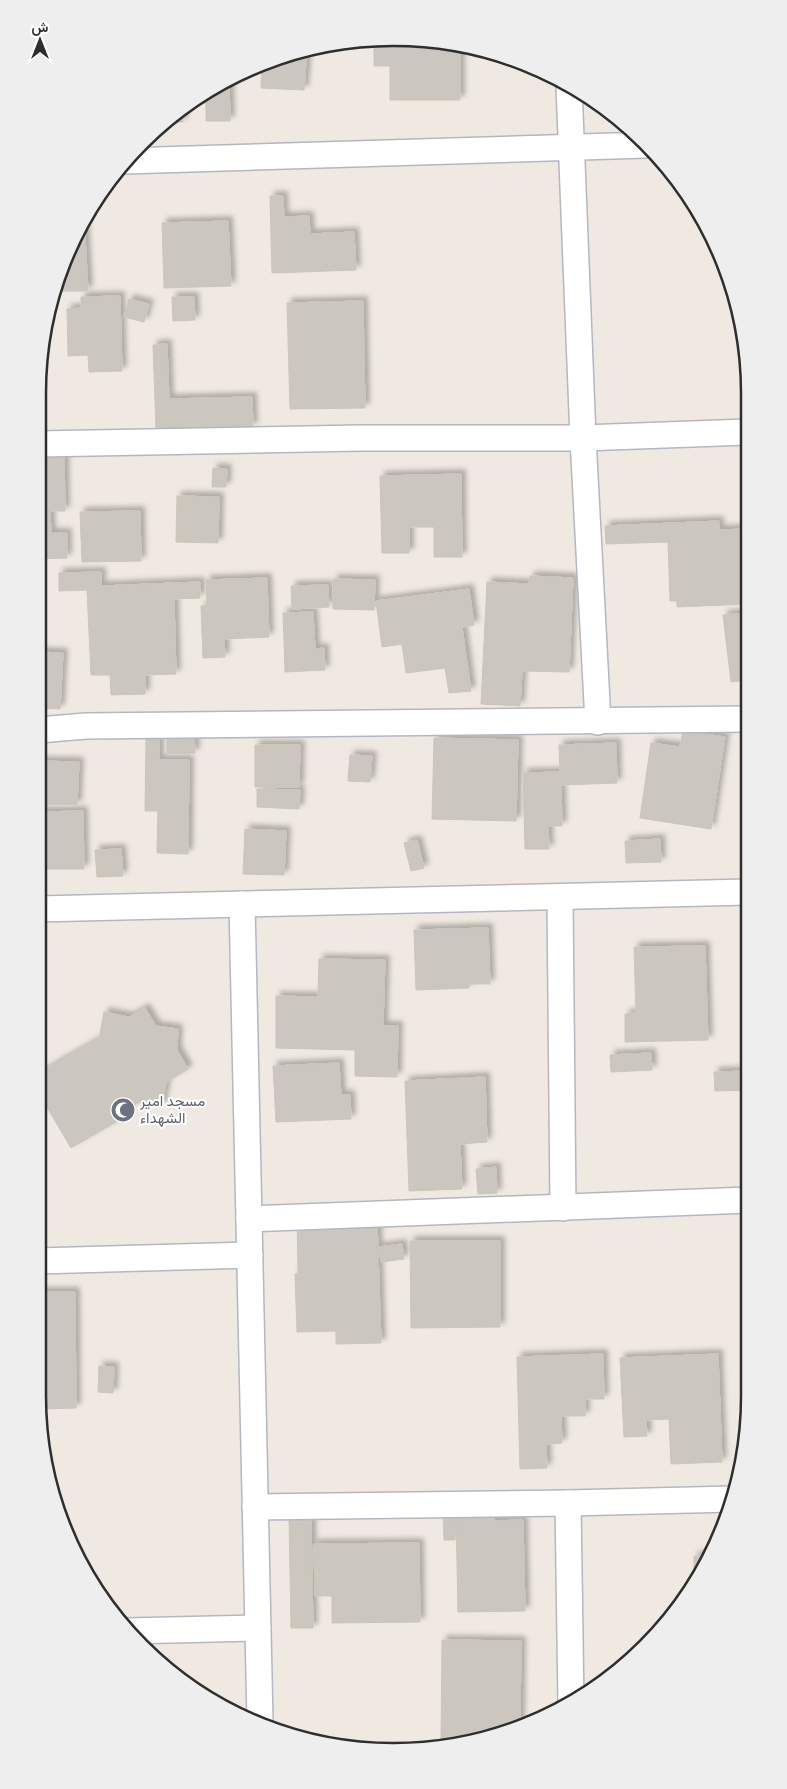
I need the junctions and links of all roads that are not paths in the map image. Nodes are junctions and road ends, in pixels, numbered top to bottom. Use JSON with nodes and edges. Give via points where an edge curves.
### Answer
{"nodes":[{"id":1,"x":570,"y":95,"type":"edge"},
{"id":2,"x":636,"y":145,"type":"edge"},
{"id":3,"x":572,"y":147,"type":"junction"},
{"id":4,"x":137,"y":160,"type":"edge"},
{"id":5,"x":741,"y":432,"type":"edge"},
{"id":6,"x":583,"y":438,"type":"junction"},
{"id":7,"x":46,"y":444,"type":"edge"},
{"id":8,"x":741,"y":719,"type":"edge"},
{"id":9,"x":598,"y":722,"type":"junction"},
{"id":10,"x":46,"y":729,"type":"edge"},
{"id":11,"x":741,"y":892,"type":"edge"},
{"id":12,"x":560,"y":898,"type":"junction"},
{"id":13,"x":242,"y":904,"type":"junction"},
{"id":14,"x":46,"y":910,"type":"edge"},
{"id":15,"x":741,"y":1200,"type":"edge"},
{"id":16,"x":563,"y":1208,"type":"junction"},
{"id":17,"x":249,"y":1219,"type":"junction"},
{"id":18,"x":250,"y":1255,"type":"junction"},
{"id":19,"x":46,"y":1261,"type":"edge"},
{"id":20,"x":725,"y":1498,"type":"edge"},
{"id":21,"x":568,"y":1503,"type":"junction"},
{"id":22,"x":255,"y":1507,"type":"junction"},
{"id":23,"x":258,"y":1628,"type":"junction"},
{"id":24,"x":138,"y":1631,"type":"edge"},
{"id":25,"x":571,"y":1694,"type":"edge"},
{"id":26,"x":260,"y":1716,"type":"edge"}],
"edges":[{"from":1,"to":3,"type":"street"},
{"from":2,"to":3,"type":"street"},
{"from":3,"to":4,"type":"street"},
{"from":3,"to":6,"type":"street"},
{"from":5,"to":6,"type":"street"},
{"from":6,"to":7,"type":"street"},
{"from":6,"to":9,"type":"street"},
{"from":8,"to":9,"type":"street"},
{"from":9,"to":10,"type":"street","via":[[318,722]]},
{"from":11,"to":12,"type":"street"},
{"from":12,"to":13,"type":"street"},
{"from":12,"to":16,"type":"street"},
{"from":13,"to":14,"type":"street"},
{"from":13,"to":17,"type":"street"},
{"from":15,"to":16,"type":"street"},
{"from":16,"to":17,"type":"street"},
{"from":17,"to":18,"type":"street"},
{"from":18,"to":19,"type":"street"},
{"from":18,"to":22,"type":"street"},
{"from":20,"to":21,"type":"street"},
{"from":21,"to":22,"type":"street"},
{"from":21,"to":25,"type":"street"},
{"from":22,"to":23,"type":"street"},
{"from":23,"to":24,"type":"street"},
{"from":23,"to":26,"type":"street"}]}
